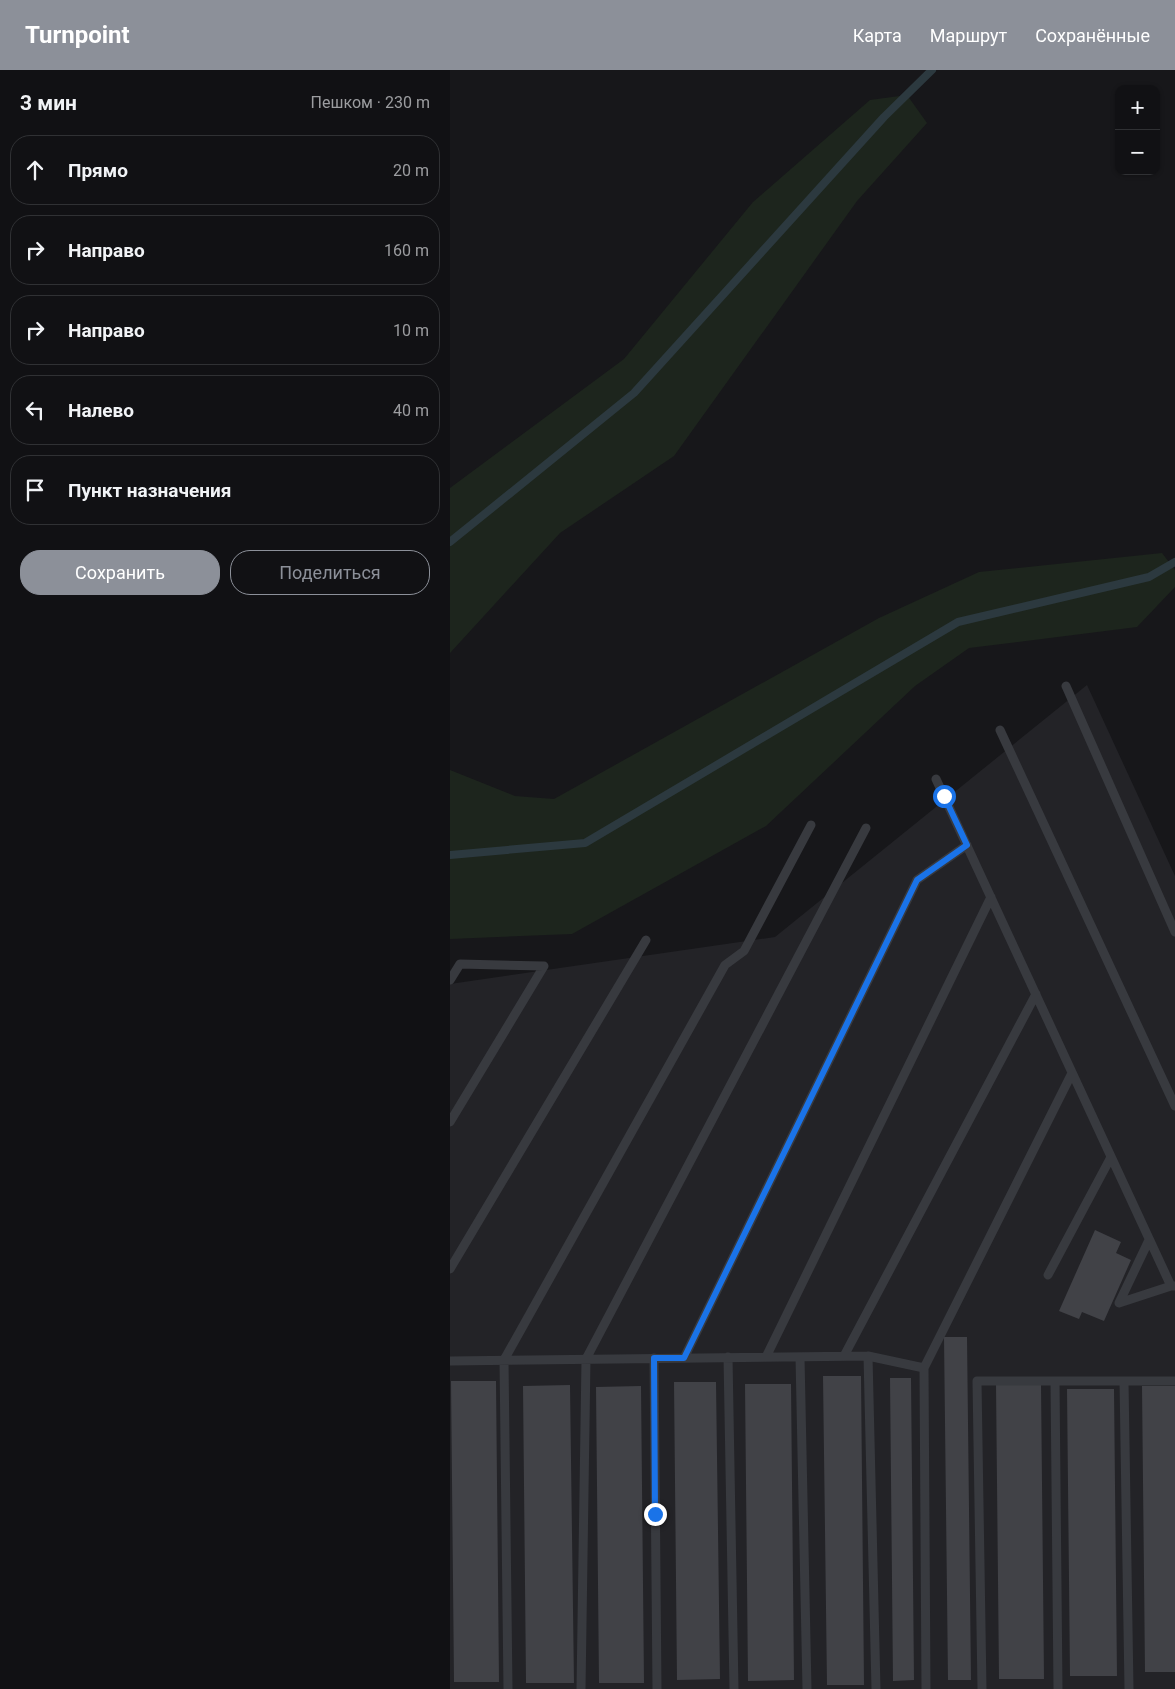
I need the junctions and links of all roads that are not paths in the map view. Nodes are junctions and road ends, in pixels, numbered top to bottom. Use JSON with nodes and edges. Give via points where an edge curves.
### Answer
{"nodes":[{"id":1,"x":1066,"y":686,"type":"dead end"},
{"id":2,"x":1000,"y":730,"type":"dead end"},
{"id":3,"x":936,"y":779,"type":"dead end"},
{"id":4,"x":811,"y":824,"type":"dead end"},
{"id":5,"x":866,"y":828,"type":"dead end"},
{"id":6,"x":967,"y":845,"type":"junction"},
{"id":7,"x":991,"y":897,"type":"junction"},
{"id":8,"x":1175,"y":932,"type":"edge"},
{"id":9,"x":646,"y":940,"type":"dead end"},
{"id":10,"x":450,"y":980,"type":"edge"},
{"id":11,"x":1036,"y":994,"type":"junction"},
{"id":12,"x":1072,"y":1073,"type":"junction"},
{"id":13,"x":1175,"y":1106,"type":"edge"},
{"id":14,"x":450,"y":1122,"type":"edge"},
{"id":15,"x":1111,"y":1157,"type":"junction"},
{"id":16,"x":1149,"y":1240,"type":"junction"},
{"id":17,"x":450,"y":1269,"type":"edge"},
{"id":18,"x":1048,"y":1275,"type":"dead end"},
{"id":19,"x":1173,"y":1286,"type":"edge"},
{"id":20,"x":800,"y":1356,"type":"junction"},
{"id":21,"x":844,"y":1356,"type":"junction"},
{"id":22,"x":868,"y":1356,"type":"junction"},
{"id":23,"x":728,"y":1357,"type":"junction"},
{"id":24,"x":766,"y":1357,"type":"junction"},
{"id":25,"x":654,"y":1358,"type":"junction"},
{"id":26,"x":684,"y":1358,"type":"junction"},
{"id":27,"x":586,"y":1359,"type":"junction"},
{"id":28,"x":504,"y":1360,"type":"junction"},
{"id":29,"x":450,"y":1361,"type":"edge"},
{"id":30,"x":924,"y":1368,"type":"junction"},
{"id":31,"x":1055,"y":1381,"type":"junction"},
{"id":32,"x":1124,"y":1381,"type":"junction"},
{"id":33,"x":1175,"y":1381,"type":"edge"},
{"id":34,"x":508,"y":1689,"type":"edge"},
{"id":35,"x":581,"y":1689,"type":"edge"},
{"id":36,"x":657,"y":1689,"type":"edge"},
{"id":37,"x":734,"y":1689,"type":"edge"},
{"id":38,"x":807,"y":1689,"type":"edge"},
{"id":39,"x":876,"y":1689,"type":"edge"},
{"id":40,"x":926,"y":1689,"type":"edge"},
{"id":41,"x":982,"y":1689,"type":"edge"},
{"id":42,"x":1058,"y":1689,"type":"edge"},
{"id":43,"x":1129,"y":1689,"type":"edge"}],
"edges":[{"from":1,"to":8,"type":"lane"},
{"from":2,"to":13,"type":"lane"},
{"from":3,"to":6,"type":"lane"},
{"from":4,"to":28,"type":"lane","via":[[744,951],[725,965]]},
{"from":5,"to":27,"type":"lane"},
{"from":6,"to":7,"type":"lane"},
{"from":6,"to":26,"type":"lane","via":[[917,880]]},
{"from":7,"to":11,"type":"lane"},
{"from":7,"to":24,"type":"lane"},
{"from":9,"to":17,"type":"lane"},
{"from":10,"to":14,"type":"lane","via":[[460,964],[544,966]]},
{"from":11,"to":12,"type":"lane"},
{"from":11,"to":21,"type":"lane"},
{"from":12,"to":15,"type":"lane"},
{"from":12,"to":30,"type":"lane"},
{"from":15,"to":16,"type":"lane"},
{"from":15,"to":18,"type":"lane"},
{"from":16,"to":19,"type":"lane"},
{"from":16,"to":19,"type":"lane","via":[[1119,1303]]},
{"from":20,"to":21,"type":"lane"},
{"from":20,"to":24,"type":"lane"},
{"from":20,"to":38,"type":"lane"},
{"from":21,"to":22,"type":"lane"},
{"from":22,"to":30,"type":"lane"},
{"from":22,"to":39,"type":"lane"},
{"from":23,"to":24,"type":"lane"},
{"from":23,"to":26,"type":"lane"},
{"from":23,"to":37,"type":"lane"},
{"from":25,"to":26,"type":"lane"},
{"from":25,"to":27,"type":"lane"},
{"from":25,"to":36,"type":"lane"},
{"from":27,"to":28,"type":"lane"},
{"from":27,"to":35,"type":"lane"},
{"from":28,"to":29,"type":"lane"},
{"from":28,"to":34,"type":"lane"},
{"from":30,"to":40,"type":"lane"},
{"from":31,"to":32,"type":"lane"},
{"from":31,"to":41,"type":"lane","via":[[977,1381]]},
{"from":31,"to":42,"type":"lane"},
{"from":32,"to":33,"type":"lane"},
{"from":32,"to":43,"type":"lane"}]}
